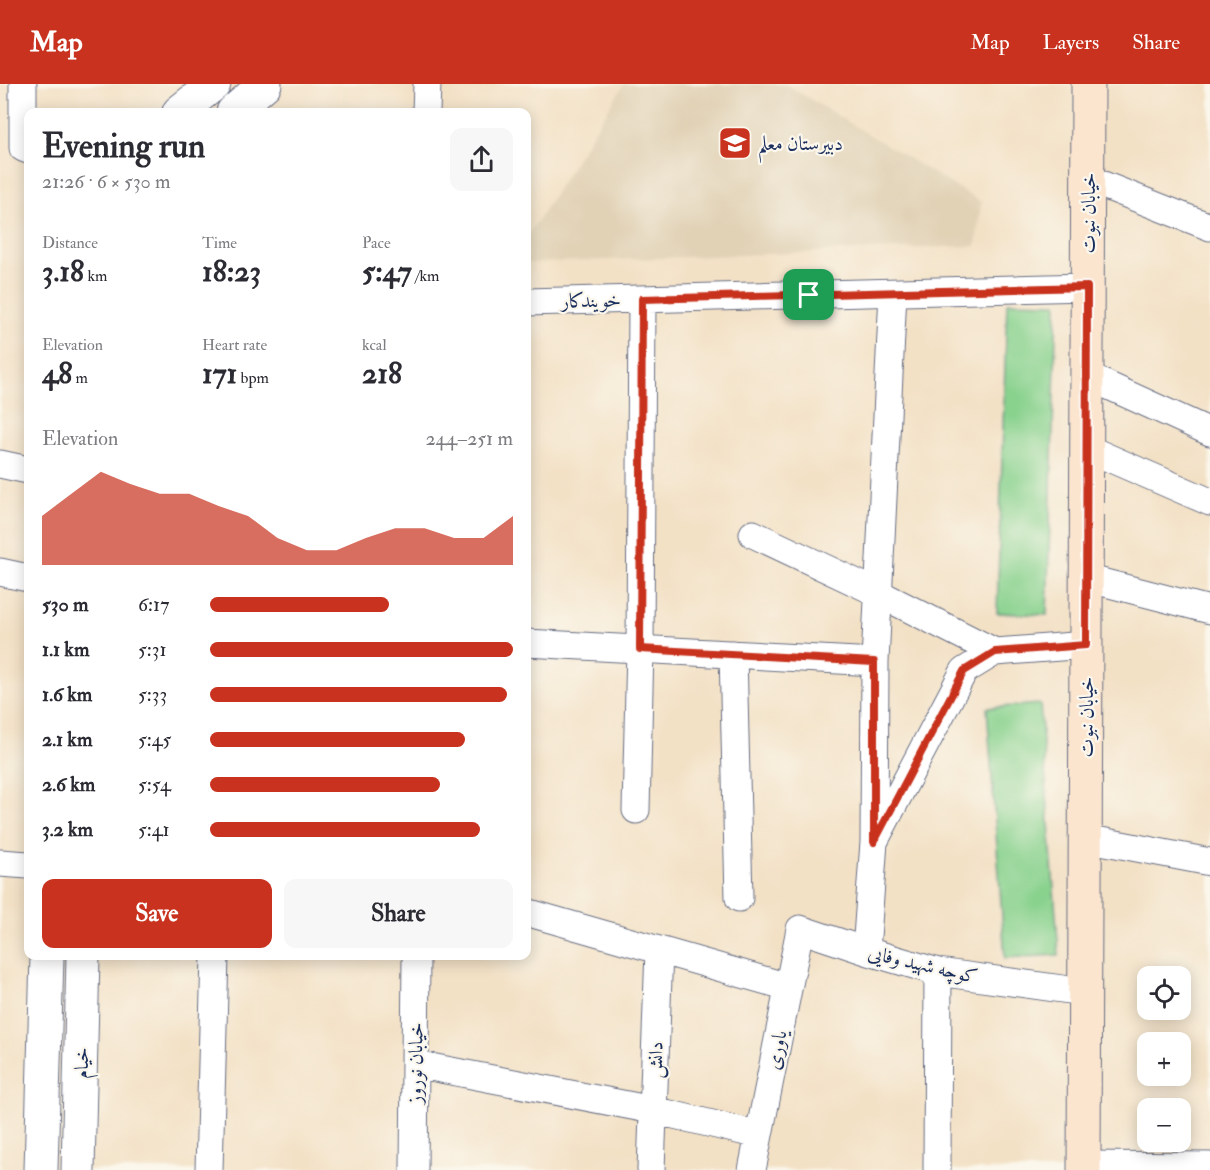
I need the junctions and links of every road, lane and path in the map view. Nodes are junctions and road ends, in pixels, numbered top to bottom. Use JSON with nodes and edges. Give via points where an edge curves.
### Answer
{"nodes":[{"id":1,"x":23,"y":84,"type":"edge"},
{"id":2,"x":214,"y":84,"type":"edge"},
{"id":3,"x":265,"y":84,"type":"edge"},
{"id":4,"x":427,"y":84,"type":"edge"},
{"id":5,"x":1088,"y":84,"type":"edge"},
{"id":6,"x":183,"y":108,"type":"edge"},
{"id":7,"x":238,"y":108,"type":"edge"},
{"id":8,"x":426,"y":108,"type":"edge"},
{"id":9,"x":24,"y":148,"type":"edge"},
{"id":10,"x":1088,"y":179,"type":"junction"},
{"id":11,"x":1210,"y":227,"type":"edge"},
{"id":12,"x":1087,"y":287,"type":"junction"},
{"id":13,"x":893,"y":292,"type":"junction"},
{"id":14,"x":642,"y":299,"type":"junction"},
{"id":15,"x":531,"y":302,"type":"edge"},
{"id":16,"x":1087,"y":376,"type":"junction"},
{"id":17,"x":1210,"y":432,"type":"edge"},
{"id":18,"x":1086,"y":448,"type":"junction"},
{"id":19,"x":0,"y":464,"type":"edge"},
{"id":20,"x":24,"y":469,"type":"edge"},
{"id":21,"x":1210,"y":502,"type":"edge"},
{"id":22,"x":753,"y":534,"type":"dead end"},
{"id":23,"x":0,"y":572,"type":"edge"},
{"id":24,"x":24,"y":577,"type":"edge"},
{"id":25,"x":1086,"y":578,"type":"junction"},
{"id":26,"x":878,"y":593,"type":"junction"},
{"id":27,"x":1210,"y":610,"type":"edge"},
{"id":28,"x":531,"y":643,"type":"edge"},
{"id":29,"x":1086,"y":645,"type":"junction"},
{"id":30,"x":640,"y":649,"type":"junction"},
{"id":31,"x":995,"y":652,"type":"junction"},
{"id":32,"x":732,"y":654,"type":"junction"},
{"id":33,"x":874,"y":662,"type":"junction"},
{"id":34,"x":636,"y":810,"type":"dead end"},
{"id":35,"x":1085,"y":838,"type":"junction"},
{"id":36,"x":874,"y":842,"type":"junction"},
{"id":37,"x":1210,"y":862,"type":"edge"},
{"id":38,"x":0,"y":863,"type":"edge"},
{"id":39,"x":24,"y":865,"type":"edge"},
{"id":40,"x":739,"y":898,"type":"dead end"},
{"id":41,"x":531,"y":913,"type":"edge"},
{"id":42,"x":800,"y":929,"type":"joint"},
{"id":43,"x":659,"y":951,"type":"junction"},
{"id":44,"x":866,"y":951,"type":"junction"},
{"id":45,"x":46,"y":960,"type":"edge"},
{"id":46,"x":83,"y":960,"type":"edge"},
{"id":47,"x":215,"y":960,"type":"edge"},
{"id":48,"x":416,"y":960,"type":"edge"},
{"id":49,"x":938,"y":972,"type":"junction"},
{"id":50,"x":788,"y":987,"type":"junction"},
{"id":51,"x":1084,"y":992,"type":"junction"},
{"id":52,"x":415,"y":1065,"type":"junction"},
{"id":53,"x":653,"y":1110,"type":"junction"},
{"id":54,"x":759,"y":1135,"type":"junction"},
{"id":55,"x":1210,"y":1166,"type":"edge"},
{"id":56,"x":1084,"y":1167,"type":"edge"},
{"id":57,"x":41,"y":1170,"type":"edge"},
{"id":58,"x":78,"y":1170,"type":"edge"},
{"id":59,"x":209,"y":1170,"type":"edge"},
{"id":60,"x":414,"y":1170,"type":"edge"},
{"id":61,"x":651,"y":1170,"type":"edge"},
{"id":62,"x":752,"y":1170,"type":"edge"},
{"id":63,"x":937,"y":1170,"type":"edge"}],
"edges":[{"from":1,"to":9,"type":"street"},
{"from":2,"to":6,"type":"street"},
{"from":3,"to":7,"type":"street"},
{"from":4,"to":8,"type":"street"},
{"from":5,"to":10,"type":"main road","name":"خیابان نبوت"},
{"from":10,"to":11,"type":"street"},
{"from":10,"to":12,"type":"main road","name":"خیابان نبوت"},
{"from":12,"to":13,"type":"street","name":"خویندکار"},
{"from":12,"to":16,"type":"main road","name":"خیابان نبوت"},
{"from":13,"to":14,"type":"street","name":"خویندکار"},
{"from":13,"to":26,"type":"street"},
{"from":14,"to":15,"type":"street","name":"خویندکار"},
{"from":14,"to":30,"type":"street"},
{"from":16,"to":17,"type":"street"},
{"from":16,"to":18,"type":"main road","name":"خیابان نبوت"},
{"from":18,"to":21,"type":"street"},
{"from":18,"to":25,"type":"main road","name":"خیابان نبوت"},
{"from":19,"to":20,"type":"street"},
{"from":22,"to":26,"type":"street"},
{"from":23,"to":24,"type":"street"},
{"from":25,"to":27,"type":"street"},
{"from":25,"to":29,"type":"main road","name":"خیابان نبوت"},
{"from":26,"to":31,"type":"street"},
{"from":26,"to":33,"type":"street"},
{"from":28,"to":30,"type":"street"},
{"from":29,"to":31,"type":"street"},
{"from":29,"to":35,"type":"main road","name":"خیابان نبوت"},
{"from":30,"to":32,"type":"street"},
{"from":30,"to":34,"type":"street"},
{"from":31,"to":36,"type":"street","via":[[964,671]]},
{"from":32,"to":33,"type":"street"},
{"from":32,"to":40,"type":"street"},
{"from":33,"to":36,"type":"street"},
{"from":35,"to":37,"type":"street"},
{"from":35,"to":51,"type":"main road","name":"خیابان نبوت"},
{"from":36,"to":44,"type":"street"},
{"from":38,"to":39,"type":"street"},
{"from":41,"to":43,"type":"street"},
{"from":42,"to":44,"type":"street","name":"کوچه شهید وفایی"},
{"from":42,"to":50,"type":"street","name":"یاوری"},
{"from":43,"to":50,"type":"street"},
{"from":43,"to":53,"type":"street","name":"دانش"},
{"from":44,"to":49,"type":"street","name":"کوچه شهید وفایی"},
{"from":45,"to":57,"type":"street","name":"خیام"},
{"from":46,"to":58,"type":"street","name":"خیام"},
{"from":47,"to":59,"type":"street"},
{"from":48,"to":52,"type":"street","name":"خیابان نوروز"},
{"from":49,"to":51,"type":"street","name":"کوچه شهید وفایی"},
{"from":49,"to":63,"type":"street"},
{"from":50,"to":54,"type":"street","name":"یاوری"},
{"from":51,"to":56,"type":"main road","name":"خیابان نبوت"},
{"from":52,"to":53,"type":"street"},
{"from":52,"to":60,"type":"street","name":"خیابان نوروز"},
{"from":53,"to":54,"type":"street"},
{"from":53,"to":61,"type":"street","name":"دانش"},
{"from":54,"to":62,"type":"street","name":"یاوری"},
{"from":55,"to":56,"type":"street"}]}
